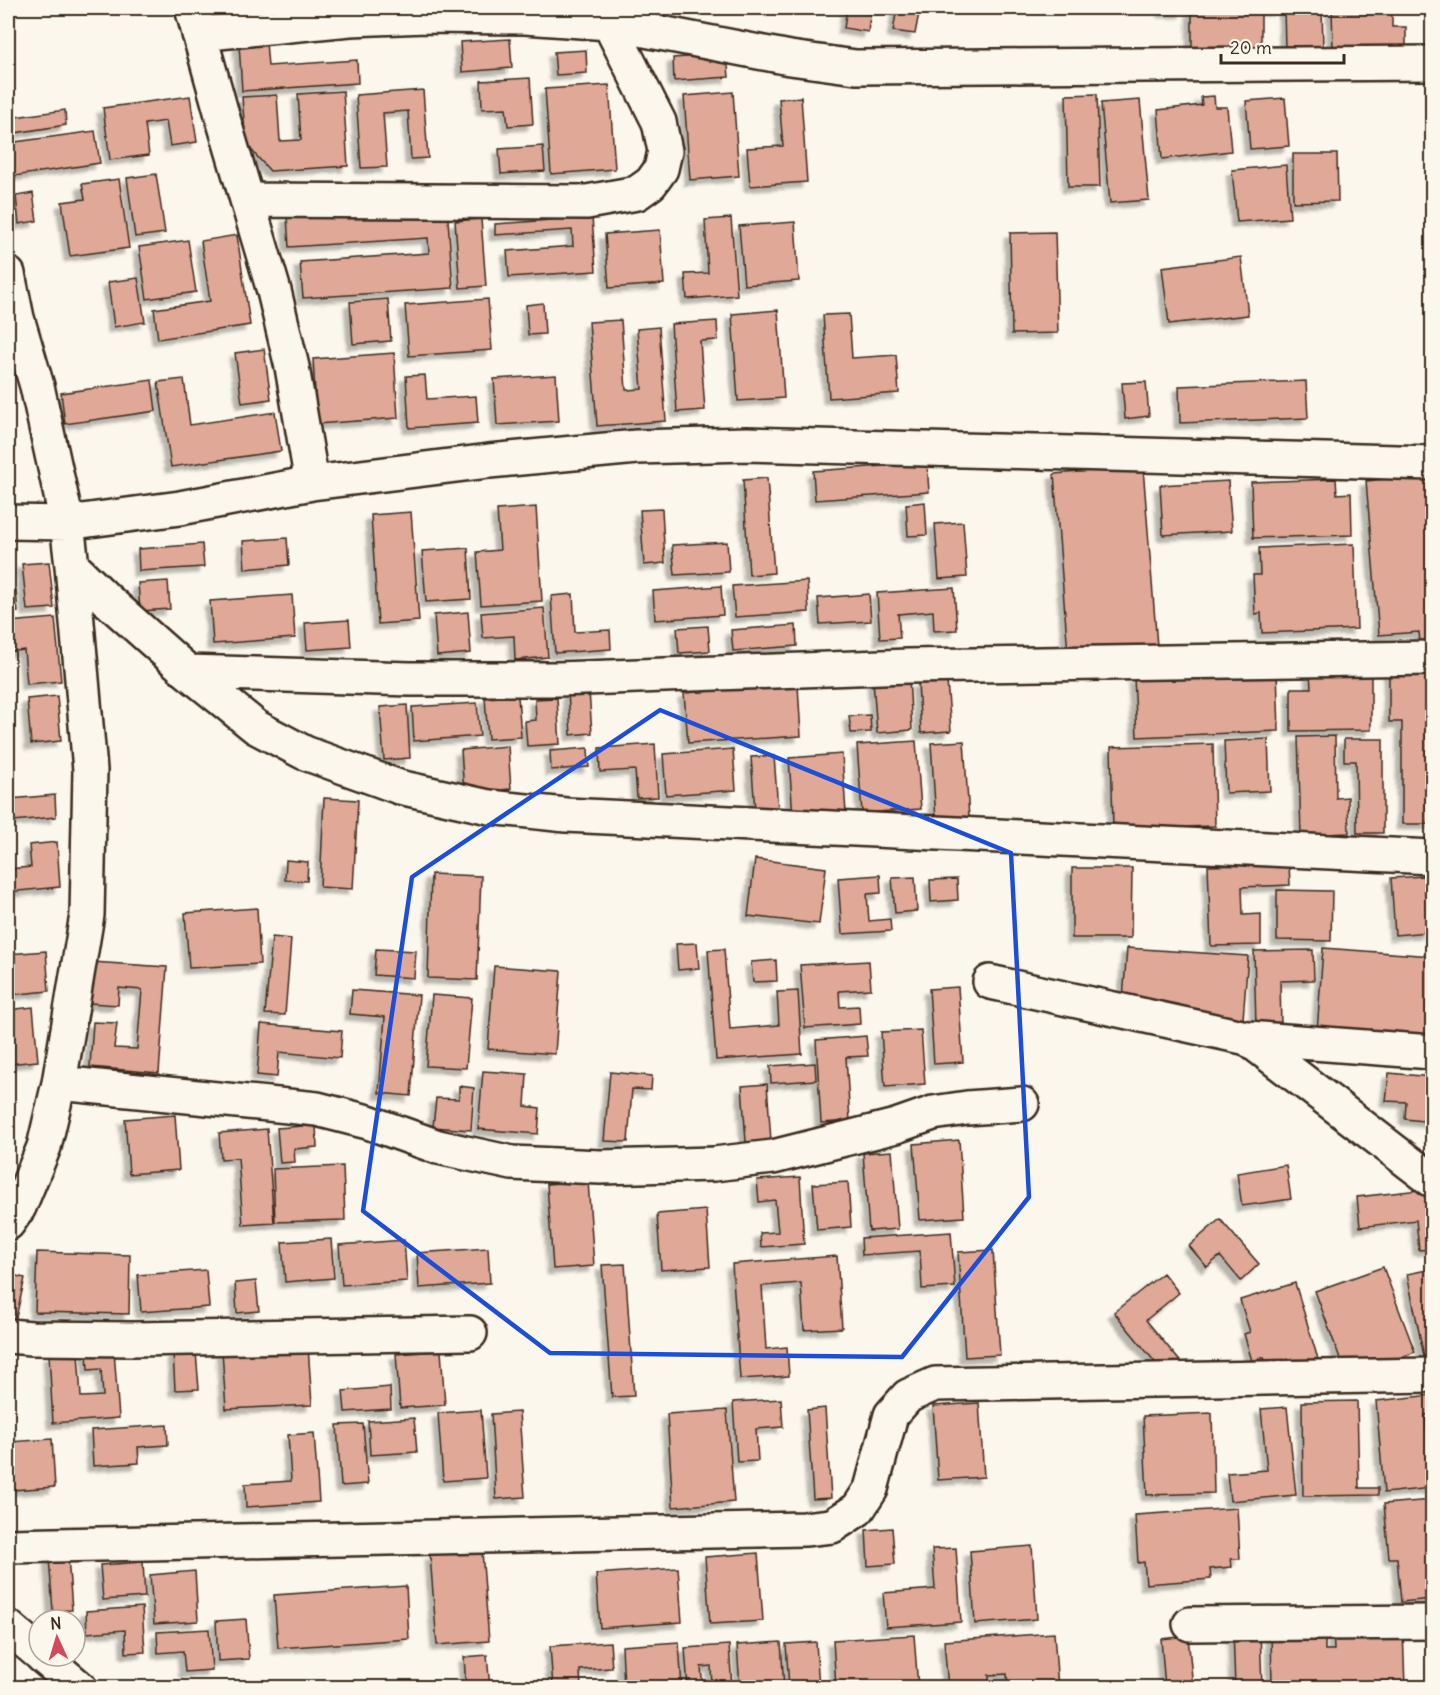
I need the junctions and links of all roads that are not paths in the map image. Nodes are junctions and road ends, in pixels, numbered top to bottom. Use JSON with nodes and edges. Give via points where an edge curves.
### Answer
{"nodes":[{"id":1,"x":196,"y":21,"type":"edge"},
{"id":2,"x":609,"y":23,"type":"junction"},
{"id":3,"x":1432,"y":63,"type":"edge"},
{"id":4,"x":248,"y":200,"type":"junction"},
{"id":5,"x":8,"y":274,"type":"edge"},
{"id":6,"x":1432,"y":463,"type":"edge"},
{"id":7,"x":312,"y":483,"type":"junction"},
{"id":8,"x":8,"y":522,"type":"edge"},
{"id":9,"x":67,"y":523,"type":"junction"},
{"id":10,"x":72,"y":566,"type":"junction"},
{"id":11,"x":1432,"y":658,"type":"edge"},
{"id":12,"x":188,"y":672,"type":"junction"},
{"id":13,"x":1432,"y":857,"type":"edge"},
{"id":14,"x":990,"y":982,"type":"dead end"},
{"id":15,"x":1246,"y":1038,"type":"junction"},
{"id":16,"x":1432,"y":1052,"type":"edge"},
{"id":17,"x":59,"y":1083,"type":"junction"},
{"id":18,"x":1022,"y":1104,"type":"dead end"},
{"id":19,"x":1432,"y":1180,"type":"edge"},
{"id":20,"x":8,"y":1223,"type":"edge"},
{"id":21,"x":470,"y":1333,"type":"dead end"},
{"id":22,"x":8,"y":1336,"type":"edge"},
{"id":23,"x":1432,"y":1375,"type":"edge"},
{"id":24,"x":8,"y":1546,"type":"edge"},
{"id":25,"x":1432,"y":1622,"type":"edge"},
{"id":26,"x":1190,"y":1624,"type":"dead end"},
{"id":27,"x":8,"y":1627,"type":"edge"},
{"id":28,"x":27,"y":1643,"type":"edge"},
{"id":29,"x":56,"y":1668,"type":"edge"},
{"id":30,"x":80,"y":1688,"type":"edge"}],
"edges":[{"from":1,"to":2,"type":"street","via":[[426,16]]},
{"from":1,"to":4,"type":"street"},
{"from":2,"to":3,"type":"street","via":[[856,68]]},
{"from":2,"to":4,"type":"street","via":[[659,122],[665,151],[661,169],[638,193],[587,202]]},
{"from":4,"to":7,"type":"street","via":[[289,356]]},
{"from":5,"to":9,"type":"street"},
{"from":6,"to":7,"type":"street","via":[[747,444],[637,447]]},
{"from":7,"to":9,"type":"street","via":[[180,508]]},
{"from":8,"to":9,"type":"street"},
{"from":9,"to":10,"type":"street"},
{"from":10,"to":12,"type":"street"},
{"from":10,"to":17,"type":"street","via":[[90,770],[87,904]]},
{"from":11,"to":12,"type":"street","via":[[908,666],[558,679]]},
{"from":12,"to":13,"type":"street","via":[[255,727],[305,753],[399,787],[489,807],[566,815]]},
{"from":14,"to":15,"type":"street"},
{"from":15,"to":16,"type":"street"},
{"from":15,"to":19,"type":"street"},
{"from":17,"to":18,"type":"street","via":[[317,1109],[368,1122],[438,1148],[512,1163],[600,1167],[773,1158],[933,1113]]},
{"from":17,"to":20,"type":"street","via":[[44,1147],[19,1208]]},
{"from":21,"to":22,"type":"street","via":[[133,1339]]},
{"from":23,"to":24,"type":"street","via":[[935,1384],[908,1396],[891,1415],[871,1489],[858,1509],[832,1526]]},
{"from":25,"to":26,"type":"street"},
{"from":27,"to":28,"type":"street"},
{"from":29,"to":30,"type":"street"}]}
